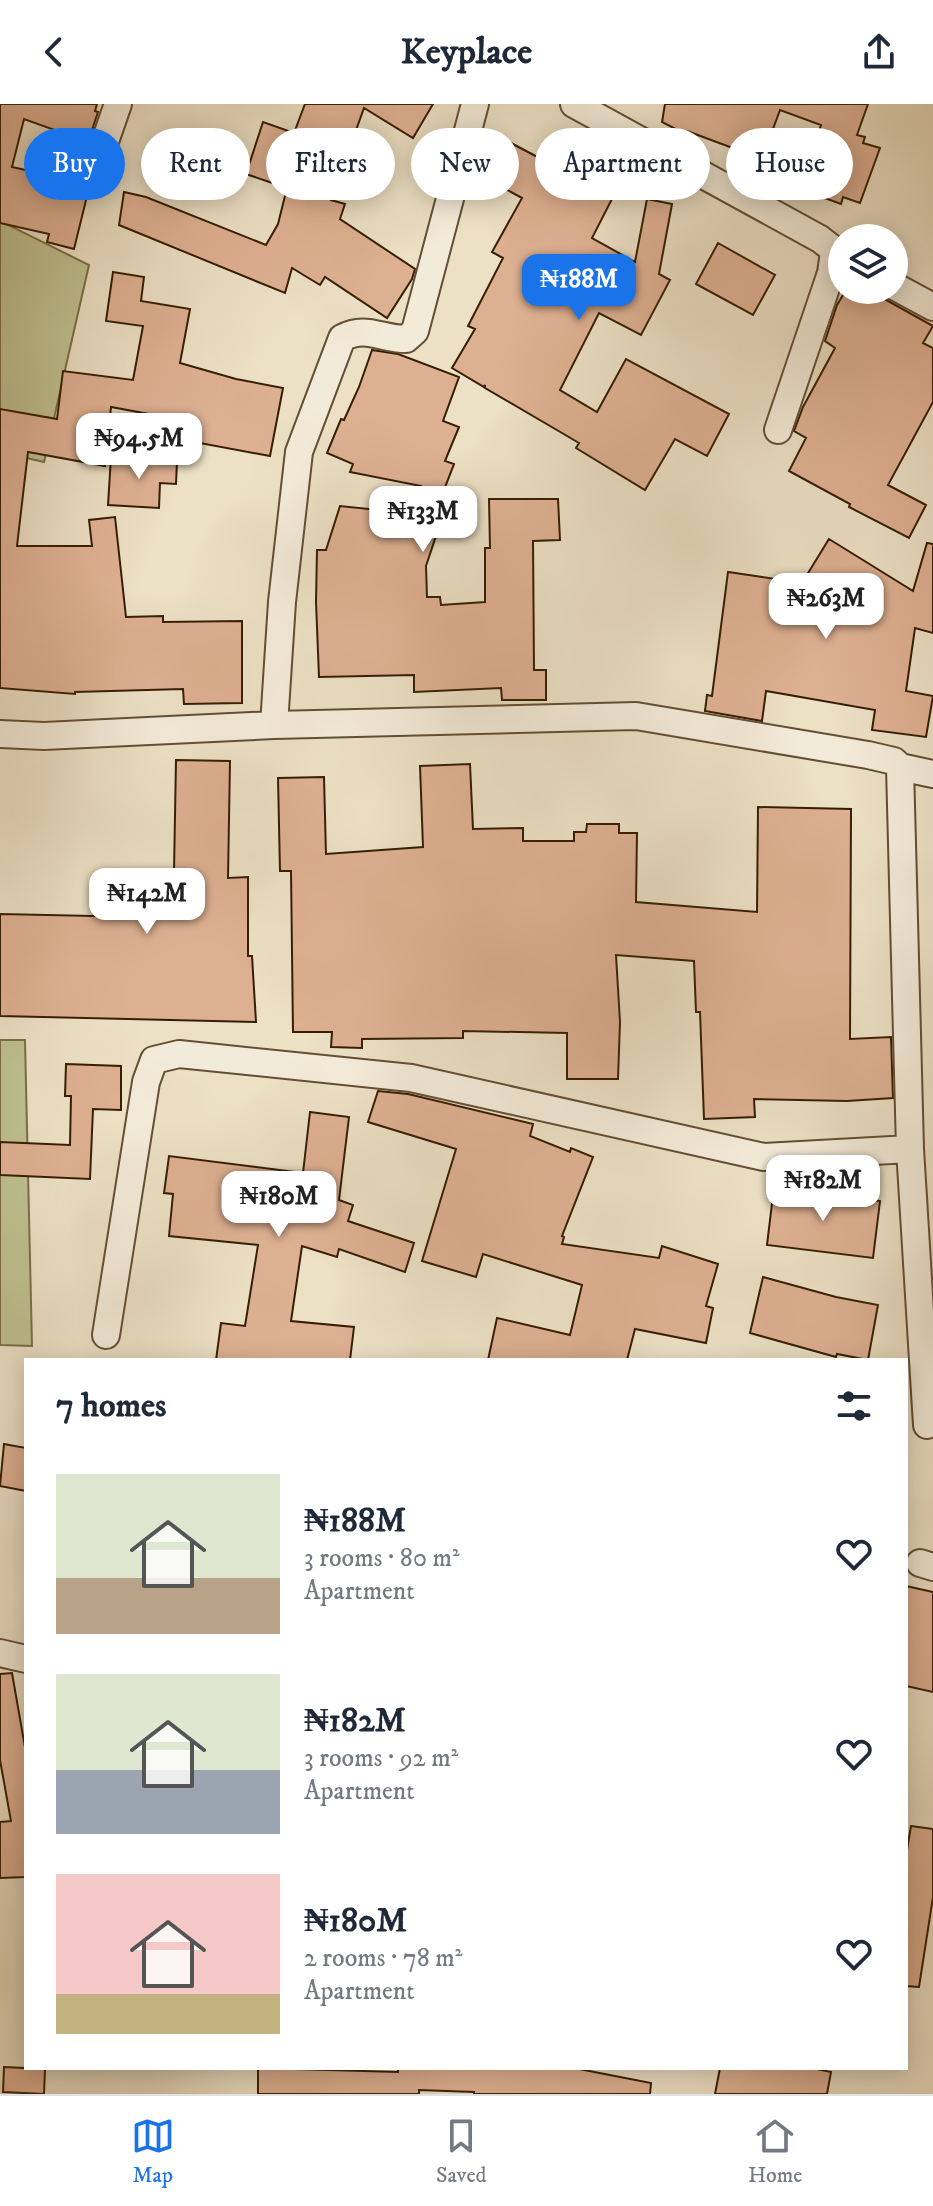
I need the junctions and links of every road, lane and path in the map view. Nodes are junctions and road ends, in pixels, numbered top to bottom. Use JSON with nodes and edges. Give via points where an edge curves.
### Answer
{"nodes":[{"id":1,"x":118,"y":104,"type":"edge"},
{"id":2,"x":475,"y":104,"type":"edge"},
{"id":3,"x":574,"y":104,"type":"edge"},
{"id":4,"x":110,"y":128,"type":"edge"},
{"id":5,"x":828,"y":246,"type":"edge"},
{"id":6,"x":828,"y":282,"type":"edge"},
{"id":7,"x":908,"y":294,"type":"edge"},
{"id":8,"x":933,"y":307,"type":"edge"},
{"id":9,"x":778,"y":430,"type":"dead end"},
{"id":10,"x":274,"y":725,"type":"junction"},
{"id":11,"x":0,"y":734,"type":"edge"},
{"id":12,"x":900,"y":767,"type":"junction"},
{"id":13,"x":933,"y":774,"type":"edge"},
{"id":14,"x":910,"y":1149,"type":"junction"},
{"id":15,"x":106,"y":1335,"type":"dead end"},
{"id":16,"x":922,"y":1424,"type":"edge"},
{"id":17,"x":0,"y":1653,"type":"edge"},
{"id":18,"x":24,"y":1659,"type":"edge"}],
"edges":[{"from":1,"to":4,"type":"street"},
{"from":2,"to":10,"type":"street","via":[[415,331],[406,339],[355,331],[342,338],[299,452]]},
{"from":3,"to":5,"type":"street"},
{"from":6,"to":9,"type":"street"},
{"from":7,"to":8,"type":"street"},
{"from":10,"to":11,"type":"street"},
{"from":10,"to":12,"type":"street","via":[[636,716],[868,755]]},
{"from":12,"to":13,"type":"street"},
{"from":12,"to":14,"type":"street"},
{"from":14,"to":15,"type":"street","via":[[764,1157],[411,1078],[179,1054],[154,1060],[146,1082]]},
{"from":14,"to":16,"type":"street"},
{"from":17,"to":18,"type":"street"}]}
